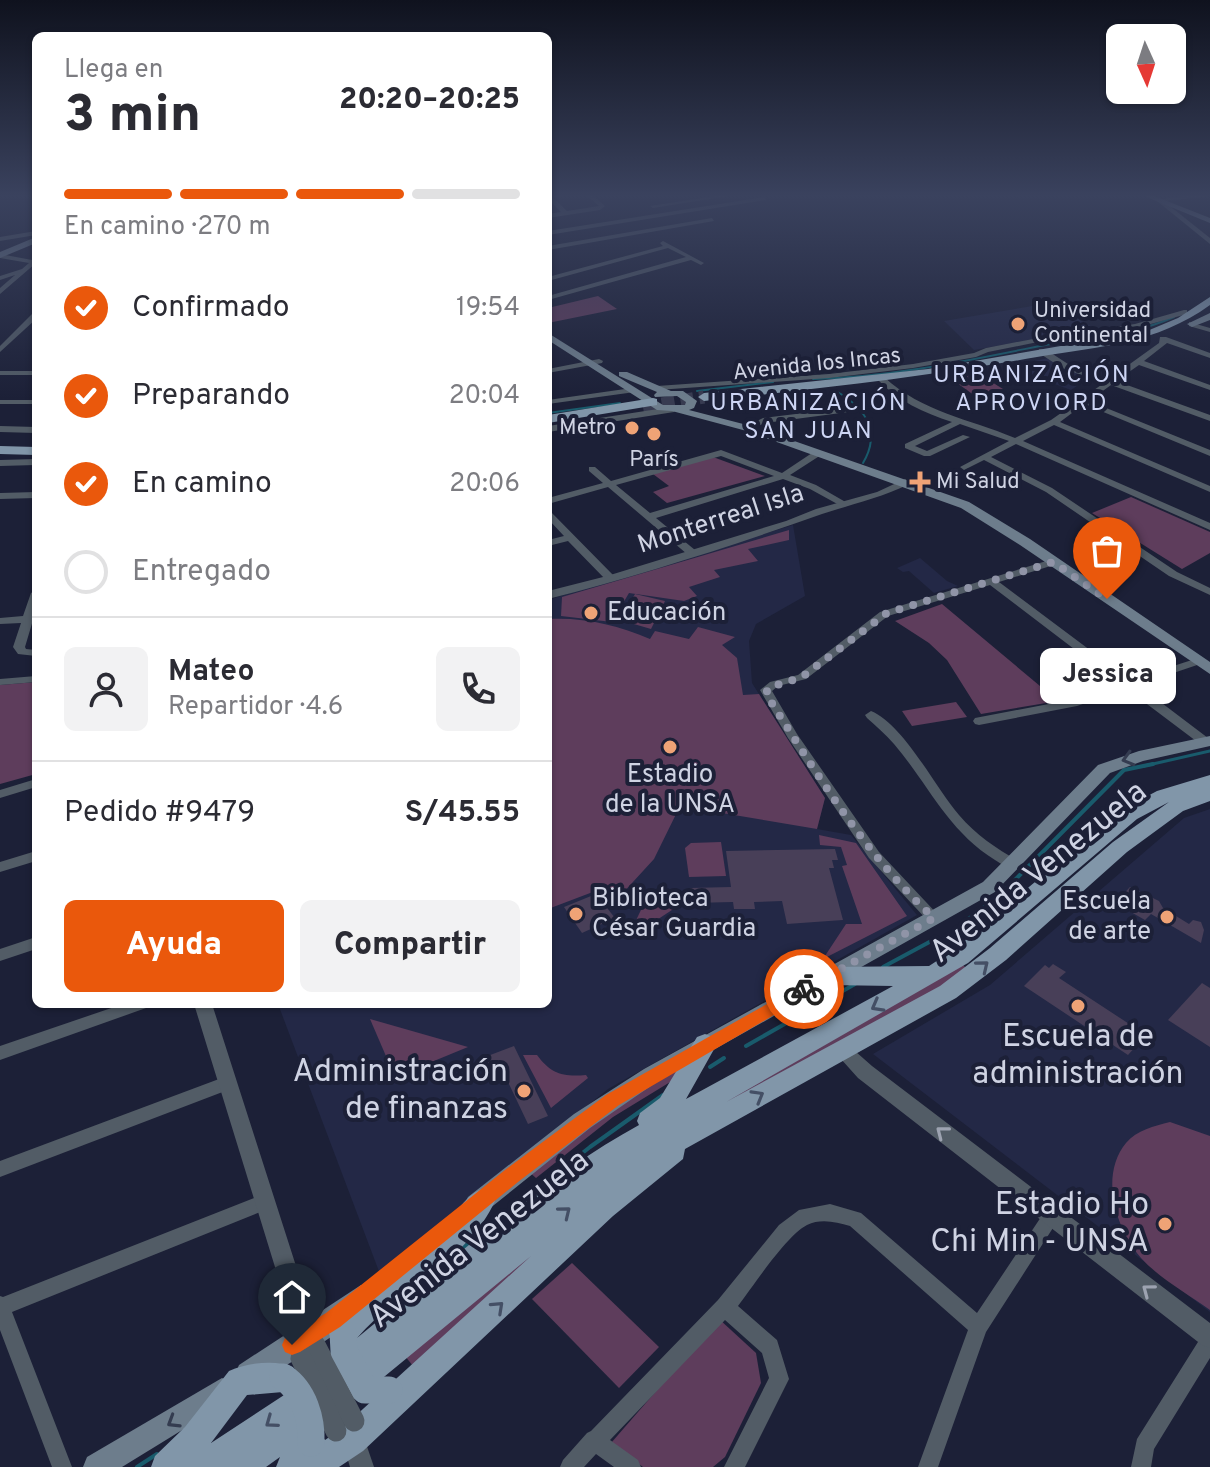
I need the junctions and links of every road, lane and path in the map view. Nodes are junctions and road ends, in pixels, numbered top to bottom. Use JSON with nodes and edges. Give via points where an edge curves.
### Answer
{"nodes":[{"id":1,"x":609,"y":262,"type":"edge"},
{"id":2,"x":675,"y":262,"type":"edge"},
{"id":3,"x":32,"y":266,"type":"edge"},
{"id":4,"x":26,"y":270,"type":"junction"},
{"id":5,"x":0,"y":278,"type":"edge"},
{"id":6,"x":552,"y":278,"type":"edge"},
{"id":7,"x":0,"y":292,"type":"edge"},
{"id":8,"x":1210,"y":293,"type":"edge"},
{"id":9,"x":552,"y":297,"type":"edge"},
{"id":10,"x":1210,"y":300,"type":"edge"},
{"id":11,"x":1210,"y":308,"type":"edge"},
{"id":12,"x":1184,"y":312,"type":"junction"},
{"id":13,"x":1210,"y":316,"type":"edge"},
{"id":14,"x":32,"y":319,"type":"edge"},
{"id":15,"x":1192,"y":324,"type":"junction"},
{"id":16,"x":1210,"y":330,"type":"edge"},
{"id":17,"x":1167,"y":333,"type":"junction"},
{"id":18,"x":552,"y":341,"type":"edge"},
{"id":19,"x":0,"y":350,"type":"edge"},
{"id":20,"x":1045,"y":353,"type":"junction"},
{"id":21,"x":1210,"y":356,"type":"edge"},
{"id":22,"x":590,"y":360,"type":"junction"},
{"id":23,"x":1139,"y":362,"type":"junction"},
{"id":24,"x":809,"y":367,"type":"dead end"},
{"id":25,"x":552,"y":370,"type":"edge"},
{"id":26,"x":0,"y":373,"type":"edge"},
{"id":27,"x":32,"y":373,"type":"edge"},
{"id":28,"x":819,"y":376,"type":"junction"},
{"id":29,"x":883,"y":381,"type":"junction"},
{"id":30,"x":1112,"y":381,"type":"junction"},
{"id":31,"x":842,"y":385,"type":"junction"},
{"id":32,"x":1210,"y":388,"type":"edge"},
{"id":33,"x":649,"y":394,"type":"junction"},
{"id":34,"x":552,"y":401,"type":"edge"},
{"id":35,"x":1083,"y":401,"type":"junction"},
{"id":36,"x":0,"y":402,"type":"edge"},
{"id":37,"x":32,"y":402,"type":"edge"},
{"id":38,"x":699,"y":403,"type":"junction"},
{"id":39,"x":853,"y":409,"type":"dead end"},
{"id":40,"x":674,"y":410,"type":"junction"},
{"id":41,"x":1210,"y":418,"type":"edge"},
{"id":42,"x":960,"y":421,"type":"junction"},
{"id":43,"x":1054,"y":422,"type":"junction"},
{"id":44,"x":552,"y":423,"type":"edge"},
{"id":45,"x":552,"y":424,"type":"edge"},
{"id":46,"x":747,"y":428,"type":"junction"},
{"id":47,"x":946,"y":428,"type":"junction"},
{"id":48,"x":0,"y":429,"type":"edge"},
{"id":49,"x":32,"y":430,"type":"edge"},
{"id":50,"x":1014,"y":442,"type":"junction"},
{"id":51,"x":0,"y":448,"type":"edge"},
{"id":52,"x":32,"y":450,"type":"edge"},
{"id":53,"x":818,"y":453,"type":"junction"},
{"id":54,"x":1210,"y":453,"type":"edge"},
{"id":55,"x":984,"y":457,"type":"junction"},
{"id":56,"x":0,"y":460,"type":"edge"},
{"id":57,"x":32,"y":460,"type":"edge"},
{"id":58,"x":964,"y":467,"type":"dead end"},
{"id":59,"x":592,"y":469,"type":"dead end"},
{"id":60,"x":783,"y":476,"type":"junction"},
{"id":61,"x":905,"y":482,"type":"junction"},
{"id":62,"x":609,"y":486,"type":"junction"},
{"id":63,"x":1209,"y":487,"type":"edge"},
{"id":64,"x":32,"y":495,"type":"edge"},
{"id":65,"x":0,"y":496,"type":"edge"},
{"id":66,"x":552,"y":500,"type":"edge"},
{"id":67,"x":844,"y":504,"type":"junction"},
{"id":68,"x":648,"y":517,"type":"junction"},
{"id":69,"x":552,"y":518,"type":"edge"},
{"id":70,"x":1210,"y":527,"type":"edge"},
{"id":71,"x":570,"y":537,"type":"junction"},
{"id":72,"x":552,"y":542,"type":"edge"},
{"id":73,"x":691,"y":552,"type":"junction"},
{"id":74,"x":1053,"y":562,"type":"junction"},
{"id":75,"x":611,"y":579,"type":"junction"},
{"id":76,"x":991,"y":581,"type":"junction"},
{"id":77,"x":1210,"y":592,"type":"edge"},
{"id":78,"x":552,"y":594,"type":"edge"},
{"id":79,"x":32,"y":606,"type":"edge"},
{"id":80,"x":28,"y":619,"type":"junction"},
{"id":81,"x":0,"y":621,"type":"edge"},
{"id":82,"x":32,"y":653,"type":"edge"},
{"id":83,"x":1206,"y":666,"type":"edge"},
{"id":84,"x":32,"y":679,"type":"edge"},
{"id":85,"x":0,"y":682,"type":"edge"},
{"id":86,"x":1131,"y":685,"type":"junction"},
{"id":87,"x":871,"y":715,"type":"dead end"},
{"id":88,"x":979,"y":721,"type":"dead end"},
{"id":89,"x":1208,"y":740,"type":"edge"},
{"id":90,"x":1210,"y":781,"type":"edge"},
{"id":91,"x":32,"y":784,"type":"edge"},
{"id":92,"x":0,"y":794,"type":"edge"},
{"id":93,"x":1210,"y":794,"type":"edge"},
{"id":94,"x":1210,"y":803,"type":"edge"},
{"id":95,"x":1162,"y":815,"type":"junction"},
{"id":96,"x":32,"y":857,"type":"edge"},
{"id":97,"x":1013,"y":864,"type":"junction"},
{"id":98,"x":0,"y":867,"type":"edge"},
{"id":99,"x":934,"y":918,"type":"junction"},
{"id":100,"x":32,"y":944,"type":"edge"},
{"id":101,"x":0,"y":955,"type":"edge"},
{"id":102,"x":935,"y":973,"type":"junction"},
{"id":103,"x":829,"y":976,"type":"junction"},
{"id":104,"x":129,"y":1008,"type":"edge"},
{"id":105,"x":204,"y":1008,"type":"edge"},
{"id":106,"x":705,"y":1044,"type":"junction"},
{"id":107,"x":841,"y":1049,"type":"junction"},
{"id":108,"x":0,"y":1053,"type":"edge"},
{"id":109,"x":227,"y":1083,"type":"junction"},
{"id":110,"x":690,"y":1135,"type":"junction"},
{"id":111,"x":618,"y":1149,"type":"junction"},
{"id":112,"x":0,"y":1169,"type":"edge"},
{"id":113,"x":482,"y":1201,"type":"junction"},
{"id":114,"x":264,"y":1202,"type":"junction"},
{"id":115,"x":1051,"y":1217,"type":"junction"},
{"id":116,"x":0,"y":1306,"type":"edge"},
{"id":117,"x":725,"y":1307,"type":"junction"},
{"id":118,"x":979,"y":1327,"type":"junction"},
{"id":119,"x":466,"y":1337,"type":"junction"},
{"id":120,"x":1210,"y":1339,"type":"edge"},
{"id":121,"x":301,"y":1354,"type":"junction"},
{"id":122,"x":239,"y":1381,"type":"junction"},
{"id":123,"x":333,"y":1440,"type":"edge"},
{"id":124,"x":594,"y":1440,"type":"junction"},
{"id":125,"x":62,"y":1467,"type":"edge"},
{"id":126,"x":97,"y":1467,"type":"edge"},
{"id":127,"x":166,"y":1467,"type":"edge"},
{"id":128,"x":200,"y":1467,"type":"edge"},
{"id":129,"x":240,"y":1467,"type":"edge"},
{"id":130,"x":291,"y":1467,"type":"edge"},
{"id":131,"x":362,"y":1467,"type":"edge"},
{"id":132,"x":570,"y":1467,"type":"edge"},
{"id":133,"x":631,"y":1467,"type":"edge"},
{"id":134,"x":734,"y":1467,"type":"edge"},
{"id":135,"x":928,"y":1467,"type":"edge"},
{"id":136,"x":1141,"y":1467,"type":"edge"}],
"edges":[{"from":1,"to":6,"type":"street"},
{"from":2,"to":9,"type":"street"},
{"from":3,"to":4,"type":"street"},
{"from":4,"to":5,"type":"street"},
{"from":4,"to":7,"type":"street"},
{"from":8,"to":12,"type":"main road"},
{"from":10,"to":17,"type":"main road","name":"Avenida los Incas"},
{"from":11,"to":15,"type":"main road","name":"Avenida los Incas"},
{"from":12,"to":17,"type":"main road"},
{"from":12,"to":28,"type":"street","via":[[1136,326],[942,361]]},
{"from":13,"to":15,"type":"main road","name":"Avenida los Incas"},
{"from":14,"to":19,"type":"street"},
{"from":15,"to":16,"type":"street"},
{"from":15,"to":17,"type":"main road","name":"Avenida los Incas"},
{"from":17,"to":20,"type":"main road","name":"Avenida los Incas"},
{"from":17,"to":21,"type":"street"},
{"from":17,"to":23,"type":"street","via":[[1163,344]]},
{"from":18,"to":22,"type":"main road"},
{"from":20,"to":29,"type":"main road","name":"Avenida los Incas"},
{"from":20,"to":30,"type":"street","via":[[1065,366]]},
{"from":22,"to":25,"type":"street"},
{"from":22,"to":33,"type":"main road"},
{"from":23,"to":30,"type":"street"},
{"from":23,"to":32,"type":"street"},
{"from":24,"to":28,"type":"street"},
{"from":26,"to":27,"type":"street"},
{"from":28,"to":33,"type":"street"},
{"from":29,"to":31,"type":"main road","name":"Avenida los Incas"},
{"from":29,"to":42,"type":"street","via":[[904,400]]},
{"from":30,"to":35,"type":"street"},
{"from":30,"to":41,"type":"street"},
{"from":31,"to":38,"type":"main road"},
{"from":31,"to":38,"type":"main road","via":[[775,385]]},
{"from":33,"to":34,"type":"street","via":[[618,392]]},
{"from":33,"to":38,"type":"main road"},
{"from":33,"to":40,"type":"main road","via":[[657,406]]},
{"from":33,"to":44,"type":"main road"},
{"from":35,"to":43,"type":"street"},
{"from":35,"to":54,"type":"street"},
{"from":36,"to":37,"type":"street"},
{"from":38,"to":40,"type":"main road"},
{"from":38,"to":46,"type":"main road"},
{"from":39,"to":46,"type":"street","via":[[763,421]]},
{"from":40,"to":45,"type":"street"},
{"from":40,"to":46,"type":"main road"},
{"from":42,"to":47,"type":"street"},
{"from":42,"to":50,"type":"street"},
{"from":43,"to":50,"type":"street"},
{"from":43,"to":63,"type":"street"},
{"from":46,"to":53,"type":"main road"},
{"from":47,"to":47,"type":"street","via":[[920,440],[908,446],[927,454],[966,437]]},
{"from":48,"to":49,"type":"street"},
{"from":50,"to":55,"type":"street"},
{"from":50,"to":70,"type":"street"},
{"from":51,"to":52,"type":"main road"},
{"from":53,"to":60,"type":"street"},
{"from":53,"to":61,"type":"main road"},
{"from":55,"to":58,"type":"street"},
{"from":55,"to":77,"type":"street","via":[[1049,490],[1173,574]]},
{"from":56,"to":57,"type":"main road"},
{"from":59,"to":62,"type":"street"},
{"from":60,"to":62,"type":"street","via":[[721,453]]},
{"from":60,"to":67,"type":"street"},
{"from":60,"to":68,"type":"street"},
{"from":61,"to":67,"type":"street","name":"Monterreal Isla"},
{"from":61,"to":74,"type":"main road","via":[[975,510]]},
{"from":62,"to":66,"type":"street"},
{"from":62,"to":68,"type":"street"},
{"from":64,"to":65,"type":"street"},
{"from":67,"to":73,"type":"street","name":"Monterreal Isla"},
{"from":68,"to":73,"type":"street"},
{"from":69,"to":71,"type":"street"},
{"from":71,"to":72,"type":"street"},
{"from":71,"to":75,"type":"street"},
{"from":73,"to":75,"type":"street","name":"Monterreal Isla"},
{"from":74,"to":76,"type":"street"},
{"from":74,"to":83,"type":"main road"},
{"from":75,"to":78,"type":"street","name":"Monterreal Isla"},
{"from":76,"to":86,"type":"street"},
{"from":76,"to":99,"type":"street","via":[[884,614],[802,677],[768,688],[766,694],[874,855]]},
{"from":79,"to":80,"type":"street"},
{"from":80,"to":81,"type":"street"},
{"from":80,"to":82,"type":"street","via":[[19,647]]},
{"from":83,"to":86,"type":"street"},
{"from":84,"to":85,"type":"street"},
{"from":86,"to":88,"type":"street","via":[[1068,705]]},
{"from":86,"to":89,"type":"street"},
{"from":87,"to":97,"type":"street","via":[[895,736],[965,830]]},
{"from":89,"to":97,"type":"main road","one_way":true,"via":[[1104,769]]},
{"from":90,"to":102,"type":"main road","name":"Avenida Venezuela","via":[[1130,814]]},
{"from":91,"to":92,"type":"street"},
{"from":93,"to":95,"type":"main road","name":"Avenida Venezuela"},
{"from":94,"to":95,"type":"main road"},
{"from":107,"to":95,"type":"main road","name":"Avenida Venezuela","one_way":true,"via":[[977,972]]},
{"from":96,"to":98,"type":"street"},
{"from":97,"to":99,"type":"main road","via":[[989,887]]},
{"from":99,"to":103,"type":"main road"},
{"from":100,"to":101,"type":"street"},
{"from":102,"to":103,"type":"main road"},
{"from":102,"to":111,"type":"main road","name":"Avenida Venezuela","one_way":true},
{"from":103,"to":106,"type":"main road"},
{"from":104,"to":108,"type":"street"},
{"from":105,"to":109,"type":"street"},
{"from":106,"to":111,"type":"main road","via":[[669,1106],[633,1131]]},
{"from":106,"to":113,"type":"main road","via":[[582,1121]]},
{"from":110,"to":107,"type":"main road","name":"Avenida Venezuela","one_way":true},
{"from":115,"to":107,"type":"street","one_way":true},
{"from":109,"to":112,"type":"street"},
{"from":109,"to":114,"type":"street"},
{"from":119,"to":110,"type":"main road","one_way":true,"via":[[604,1207]]},
{"from":129,"to":110,"type":"main road","name":"Avenida Venezuela","one_way":true,"via":[[342,1394],[585,1196]]},
{"from":111,"to":128,"type":"main road","name":"Avenida Venezuela","one_way":true,"via":[[333,1376]]},
{"from":113,"to":119,"type":"main road","bridge":true,"via":[[450,1240],[343,1333],[344,1351],[365,1390],[389,1390]]},
{"from":113,"to":121,"type":"main road","via":[[333,1320]]},
{"from":114,"to":116,"type":"street"},
{"from":114,"to":121,"type":"street"},
{"from":115,"to":118,"type":"street"},
{"from":120,"to":115,"type":"street","one_way":true},
{"from":116,"to":125,"type":"street"},
{"from":117,"to":118,"type":"street","via":[[785,1231],[805,1216],[830,1212],[855,1219]]},
{"from":117,"to":124,"type":"street"},
{"from":117,"to":134,"type":"street","via":[[770,1347],[779,1379]]},
{"from":118,"to":135,"type":"street"},
{"from":119,"to":123,"type":"main road"},
{"from":120,"to":136,"type":"street","via":[[1144,1446]]},
{"from":121,"to":122,"type":"main road"},
{"from":121,"to":122,"type":"main road"},
{"from":121,"to":123,"type":"street","bridge":true},
{"from":121,"to":123,"type":"main road","bridge":true,"via":[[293,1384],[311,1421]]},
{"from":122,"to":126,"type":"main road","one_way":true},
{"from":122,"to":127,"type":"main road","via":[[196,1438]]},
{"from":123,"to":130,"type":"main road"},
{"from":123,"to":131,"type":"street"},
{"from":124,"to":132,"type":"street"},
{"from":124,"to":133,"type":"street"}]}
